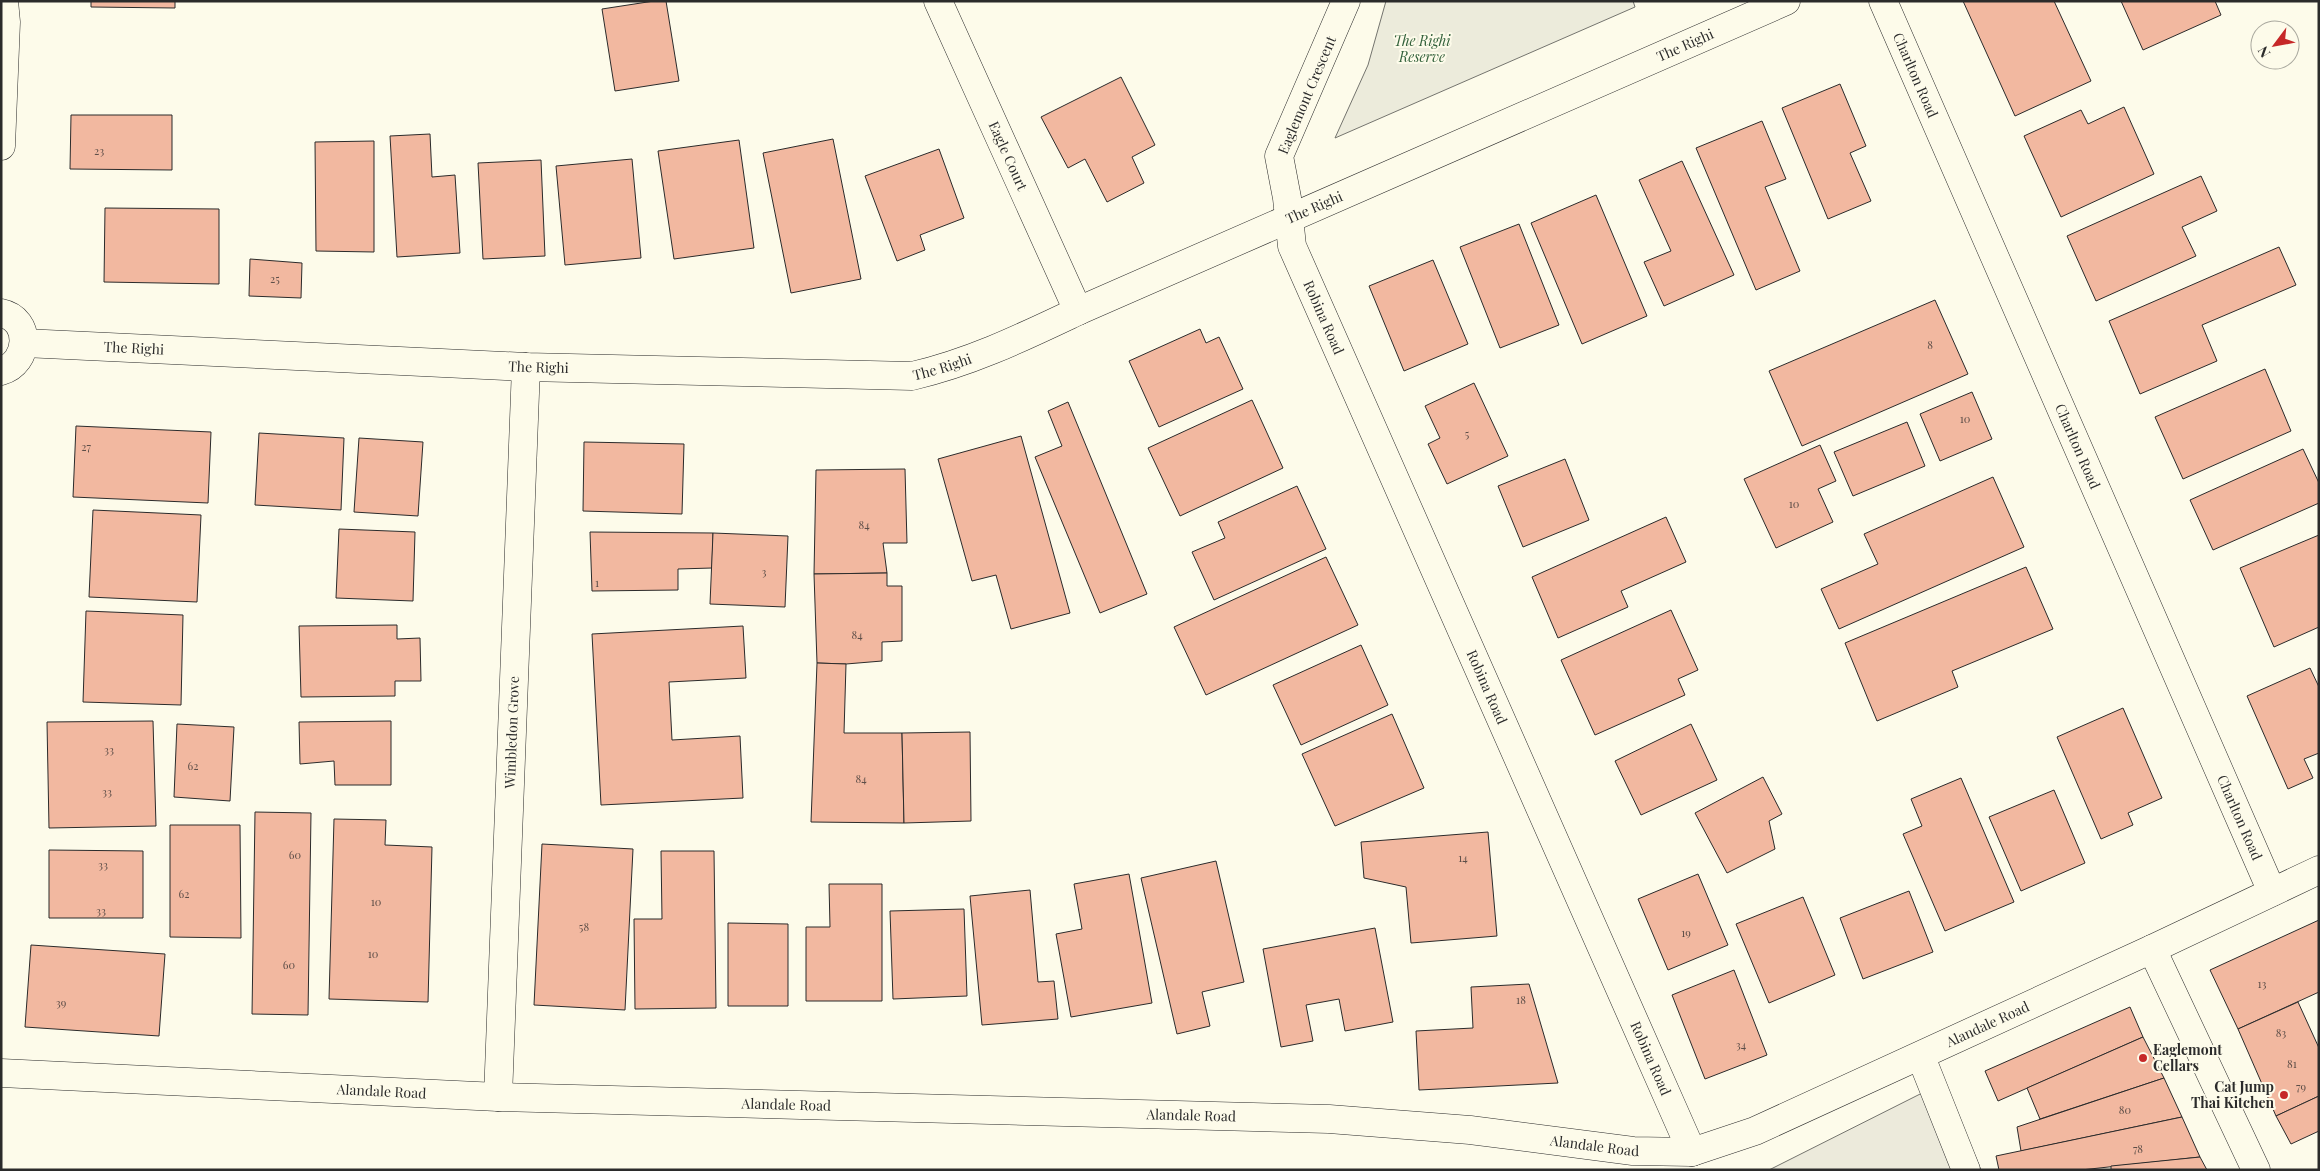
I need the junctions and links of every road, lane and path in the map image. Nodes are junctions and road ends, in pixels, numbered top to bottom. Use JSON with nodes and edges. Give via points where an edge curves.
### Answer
{"nodes":[{"id":1,"x":4,"y":1,"type":"edge"},
{"id":2,"x":938,"y":1,"type":"edge"},
{"id":3,"x":1346,"y":1,"type":"edge"},
{"id":4,"x":1786,"y":1,"type":"edge"},
{"id":5,"x":1883,"y":1,"type":"edge"},
{"id":6,"x":1,"y":146,"type":"edge"},
{"id":7,"x":1289,"y":220,"type":"junction"},
{"id":8,"x":1078,"y":311,"type":"junction"},
{"id":9,"x":1,"y":313,"type":"edge"},
{"id":10,"x":24,"y":343,"type":"junction"},
{"id":11,"x":526,"y":366,"type":"junction"},
{"id":12,"x":1,"y":371,"type":"edge"},
{"id":13,"x":2319,"y":870,"type":"edge"},
{"id":14,"x":2272,"y":892,"type":"junction"},
{"id":15,"x":2152,"y":950,"type":"junction"},
{"id":16,"x":1921,"y":1056,"type":"junction"},
{"id":17,"x":1,"y":1073,"type":"edge"},
{"id":18,"x":498,"y":1097,"type":"junction"},
{"id":19,"x":1692,"y":1152,"type":"junction"},
{"id":20,"x":1966,"y":1170,"type":"edge"},
{"id":21,"x":2256,"y":1170,"type":"edge"}],
"edges":[{"from":1,"to":6,"type":"street"},
{"from":2,"to":8,"type":"street","name":"Eagle Court"},
{"from":3,"to":7,"type":"street","name":"Eaglemont Crescent","via":[[1279,156]]},
{"from":4,"to":7,"type":"street","name":"The Righi"},
{"from":5,"to":14,"type":"street","name":"Charlton Road"},
{"from":7,"to":8,"type":"street","name":"The Righi"},
{"from":7,"to":19,"type":"street","name":"Robina Road","via":[[1292,246]]},
{"from":8,"to":11,"type":"street","name":"The Righi","via":[[985,355],[912,376]]},
{"from":9,"to":10,"type":"street","via":[[16,321],[23,331]]},
{"from":10,"to":11,"type":"street","name":"The Righi"},
{"from":10,"to":12,"type":"street","via":[[15,365]]},
{"from":11,"to":18,"type":"street","name":"Wimbledon Grove"},
{"from":13,"to":14,"type":"street","name":"Alandale Road"},
{"from":14,"to":15,"type":"street","name":"Alandale Road"},
{"from":15,"to":16,"type":"street","name":"Alandale Road"},
{"from":15,"to":21,"type":"street"},
{"from":16,"to":19,"type":"street","name":"Alandale Road","via":[[1755,1131]]},
{"from":16,"to":20,"type":"street"},
{"from":17,"to":18,"type":"street","name":"Alandale Road"},
{"from":18,"to":19,"type":"street","name":"Alandale Road","via":[[1329,1119],[1470,1130],[1632,1151]]}]}
